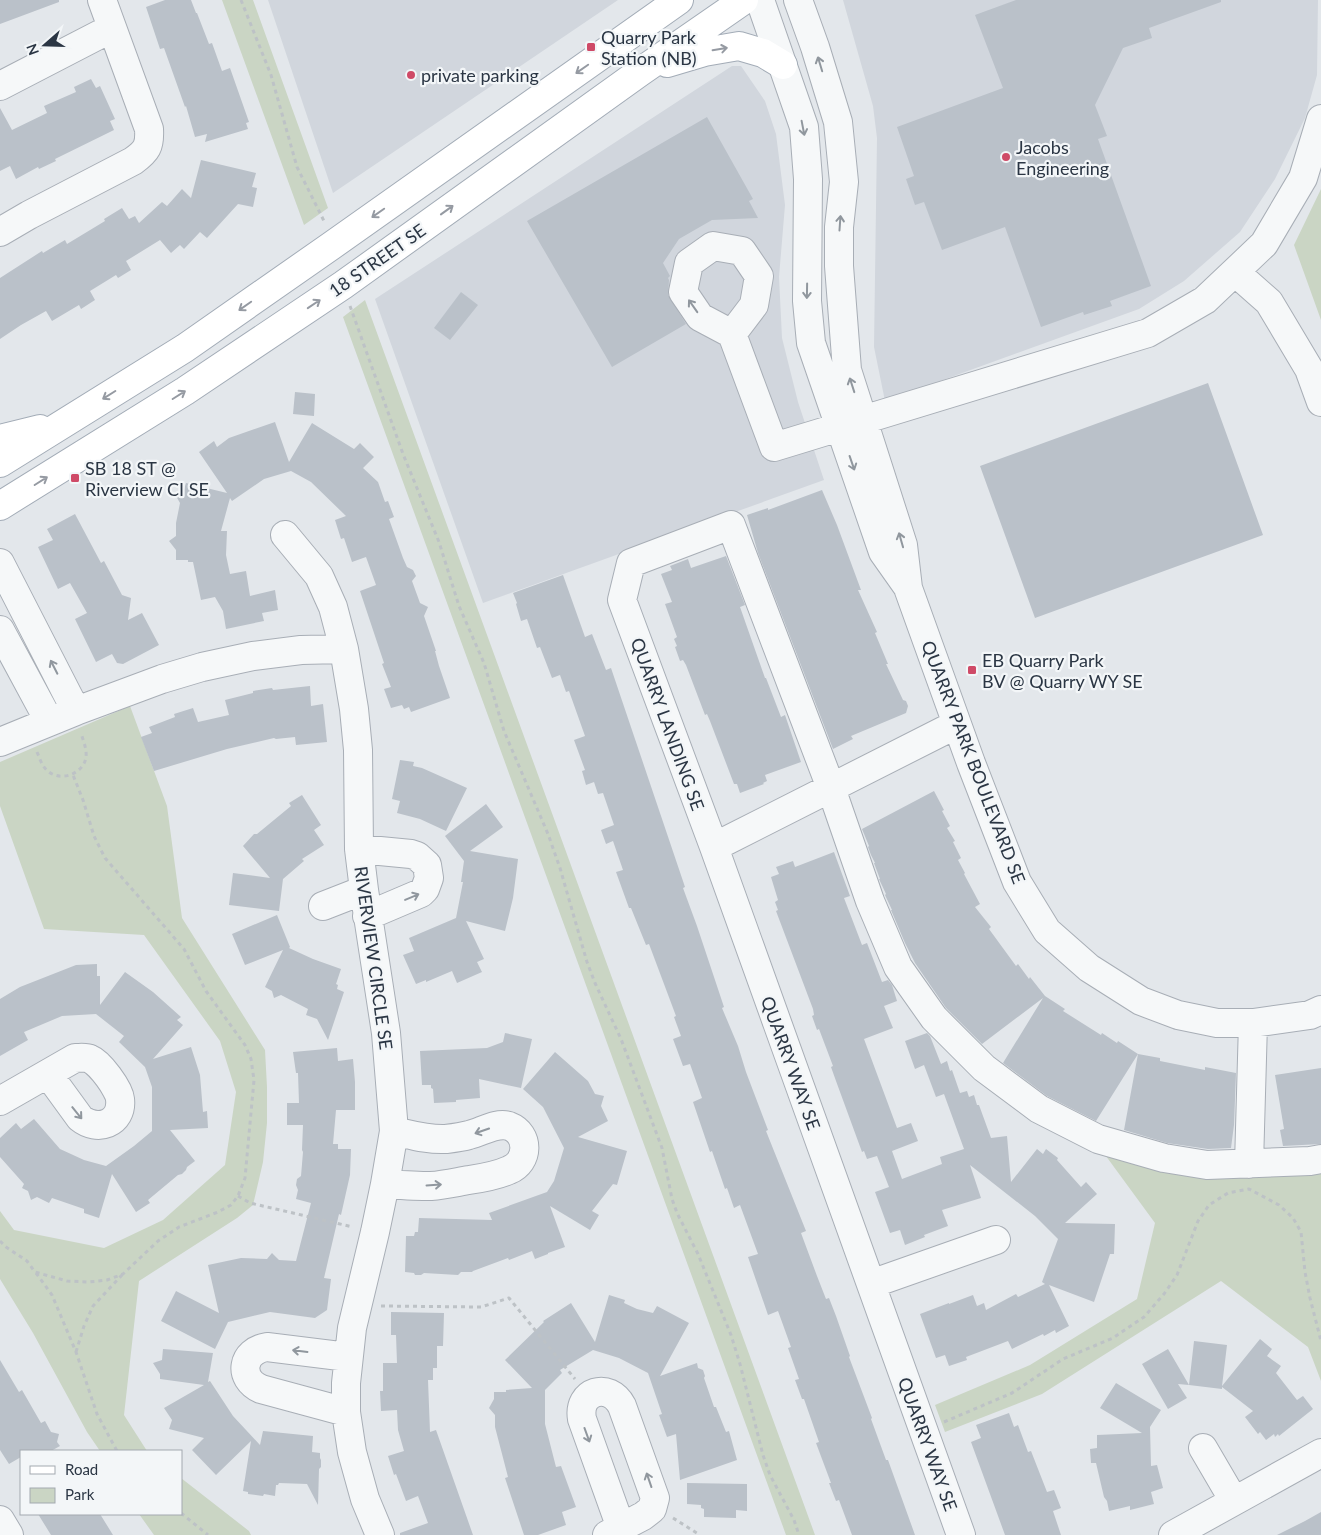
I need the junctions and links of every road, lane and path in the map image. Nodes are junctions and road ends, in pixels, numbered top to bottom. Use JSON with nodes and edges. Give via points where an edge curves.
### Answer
{"nodes":[{"id":1,"x":102,"y":0,"type":"edge"},
{"id":2,"x":241,"y":0,"type":"edge"},
{"id":3,"x":679,"y":0,"type":"edge"},
{"id":4,"x":744,"y":0,"type":"edge"},
{"id":5,"x":760,"y":0,"type":"edge"},
{"id":6,"x":798,"y":0,"type":"edge"},
{"id":7,"x":112,"y":28,"type":"junction"},
{"id":8,"x":783,"y":65,"type":"junction"},
{"id":9,"x":640,"y":72,"type":"junction"},
{"id":10,"x":0,"y":86,"type":"edge"},
{"id":11,"x":1321,"y":119,"type":"edge"},
{"id":12,"x":0,"y":232,"type":"edge"},
{"id":13,"x":331,"y":246,"type":"junction"},
{"id":14,"x":1235,"y":272,"type":"junction"},
{"id":15,"x":343,"y":285,"type":"junction"},
{"id":16,"x":732,"y":334,"type":"dead end"},
{"id":17,"x":1321,"y":402,"type":"edge"},
{"id":18,"x":66,"y":422,"type":"junction"},
{"id":19,"x":851,"y":424,"type":"junction"},
{"id":20,"x":0,"y":439,"type":"edge"},
{"id":21,"x":0,"y":463,"type":"edge"},
{"id":22,"x":0,"y":506,"type":"edge"},
{"id":23,"x":285,"y":535,"type":"dead end"},
{"id":24,"x":0,"y":563,"type":"edge"},
{"id":25,"x":0,"y":630,"type":"edge"},
{"id":26,"x":344,"y":649,"type":"junction"},
{"id":27,"x":76,"y":711,"type":"junction"},
{"id":28,"x":49,"y":721,"type":"junction"},
{"id":29,"x":957,"y":724,"type":"junction"},
{"id":30,"x":0,"y":742,"type":"edge"},
{"id":31,"x":36,"y":749,"type":"dead end"},
{"id":32,"x":73,"y":775,"type":"junction"},
{"id":33,"x":831,"y":788,"type":"junction"},
{"id":34,"x":714,"y":847,"type":"junction"},
{"id":35,"x":359,"y":849,"type":"junction"},
{"id":36,"x":365,"y":903,"type":"junction"},
{"id":37,"x":323,"y":906,"type":"dead end"},
{"id":38,"x":1321,"y":1010,"type":"edge"},
{"id":39,"x":1253,"y":1023,"type":"junction"},
{"id":40,"x":48,"y":1074,"type":"dead end"},
{"id":41,"x":0,"y":1101,"type":"edge"},
{"id":42,"x":394,"y":1131,"type":"junction"},
{"id":43,"x":1321,"y":1158,"type":"edge"},
{"id":44,"x":1249,"y":1164,"type":"junction"},
{"id":45,"x":385,"y":1184,"type":"junction"},
{"id":46,"x":238,"y":1196,"type":"junction"},
{"id":47,"x":375,"y":1232,"type":"junction"},
{"id":48,"x":996,"y":1240,"type":"dead end"},
{"id":49,"x":0,"y":1241,"type":"edge"},
{"id":50,"x":36,"y":1272,"type":"junction"},
{"id":51,"x":123,"y":1274,"type":"junction"},
{"id":52,"x":871,"y":1284,"type":"junction"},
{"id":53,"x":358,"y":1305,"type":"junction"},
{"id":54,"x":1321,"y":1340,"type":"edge"},
{"id":55,"x":76,"y":1352,"type":"junction"},
{"id":56,"x":348,"y":1357,"type":"junction"},
{"id":57,"x":589,"y":1396,"type":"junction"},
{"id":58,"x":346,"y":1412,"type":"junction"},
{"id":59,"x":922,"y":1429,"type":"junction"},
{"id":60,"x":1203,"y":1448,"type":"dead end"},
{"id":61,"x":116,"y":1450,"type":"edge"},
{"id":62,"x":1321,"y":1453,"type":"edge"},
{"id":63,"x":1234,"y":1501,"type":"junction"},
{"id":64,"x":652,"y":1509,"type":"junction"},
{"id":65,"x":182,"y":1514,"type":"edge"},
{"id":66,"x":0,"y":1520,"type":"edge"},
{"id":67,"x":614,"y":1531,"type":"edge"},
{"id":68,"x":9,"y":1535,"type":"edge"},
{"id":69,"x":208,"y":1535,"type":"edge"},
{"id":70,"x":380,"y":1535,"type":"edge"},
{"id":71,"x":700,"y":1535,"type":"edge"},
{"id":72,"x":800,"y":1535,"type":"edge"},
{"id":73,"x":961,"y":1535,"type":"edge"},
{"id":74,"x":1173,"y":1535,"type":"edge"}],
"edges":[{"from":1,"to":7,"type":"street"},
{"from":2,"to":13,"type":"path","via":[[271,75],[297,167],[324,220]]},
{"from":3,"to":13,"type":"main road","one_way":true},
{"from":4,"to":9,"type":"main road","name":"18 STREET SE"},
{"from":5,"to":8,"type":"street","name":"QUARRY PARK BOULEVARD SE"},
{"from":19,"to":6,"type":"street","name":"QUARRY PARK BOULEVARD SE","one_way":true,"via":[[840,266],[839,227],[844,182],[838,122]]},
{"from":7,"to":10,"type":"street"},
{"from":7,"to":12,"type":"street","via":[[149,129],[148,146],[133,161]]},
{"from":9,"to":8,"type":"main road","one_way":true,"via":[[704,52],[739,46],[763,53]]},
{"from":8,"to":19,"type":"street","name":"QUARRY PARK BOULEVARD SE","one_way":true,"via":[[804,127],[808,180],[807,301],[811,343]]},
{"from":15,"to":9,"type":"main road","name":"18 STREET SE","one_way":true},
{"from":11,"to":14,"type":"street","via":[[1303,178],[1264,244]]},
{"from":13,"to":18,"type":"main road","one_way":true,"via":[[185,348]]},
{"from":14,"to":17,"type":"street","via":[[1269,302],[1309,369]]},
{"from":14,"to":19,"type":"street","via":[[1205,300],[1148,333]]},
{"from":22,"to":15,"type":"main road","name":"18 STREET SE","one_way":true,"via":[[185,391]]},
{"from":15,"to":72,"type":"path","via":[[402,454],[439,542],[459,606],[484,662],[504,731],[548,834],[587,962],[621,1039],[662,1148],[677,1213],[698,1254],[731,1335],[768,1468]]},
{"from":16,"to":19,"type":"street","via":[[774,447]]},
{"from":18,"to":20,"type":"main road"},
{"from":18,"to":21,"type":"main road"},
{"from":19,"to":29,"type":"street","name":"QUARRY PARK BOULEVARD SE","via":[[883,552],[908,588]]},
{"from":23,"to":26,"type":"street","name":"RIVERVIEW CIRCLE SE","via":[[320,576],[333,607]]},
{"from":27,"to":24,"type":"street","one_way":true},
{"from":25,"to":28,"type":"street"},
{"from":26,"to":27,"type":"street","via":[[301,650],[202,667]]},
{"from":26,"to":35,"type":"street","name":"RIVERVIEW CIRCLE SE","via":[[358,750]]},
{"from":27,"to":28,"type":"street"},
{"from":27,"to":32,"type":"path","via":[[86,757],[82,768]]},
{"from":28,"to":30,"type":"street"},
{"from":29,"to":33,"type":"street"},
{"from":29,"to":39,"type":"street","name":"QUARRY PARK BOULEVARD SE","via":[[1017,882],[1047,931],[1089,968],[1141,1001],[1178,1015],[1217,1023]]},
{"from":31,"to":32,"type":"path","via":[[42,765],[50,773]]},
{"from":32,"to":46,"type":"path","via":[[105,858],[184,949],[206,991],[245,1045],[251,1060],[254,1089],[245,1178]]},
{"from":33,"to":34,"type":"street"},
{"from":33,"to":34,"type":"street","name":"QUARRY LANDING SE","via":[[731,525],[631,563],[622,600]]},
{"from":33,"to":44,"type":"street","via":[[870,901],[898,967],[934,1018],[984,1068],[1040,1109],[1098,1139],[1164,1158],[1207,1165]]},
{"from":34,"to":52,"type":"street","name":"QUARRY WAY SE"},
{"from":35,"to":36,"type":"street","name":"RIVERVIEW CIRCLE SE"},
{"from":36,"to":35,"type":"street","one_way":true,"via":[[420,893],[428,884],[429,872],[417,856]]},
{"from":36,"to":37,"type":"street"},
{"from":36,"to":42,"type":"street","name":"RIVERVIEW CIRCLE SE","via":[[386,1033]]},
{"from":38,"to":39,"type":"street","name":"QUARRY PARK BOULEVARD SE"},
{"from":39,"to":44,"type":"street"},
{"from":40,"to":41,"type":"street"},
{"from":42,"to":45,"type":"street","name":"RIVERVIEW CIRCLE SE"},
{"from":45,"to":42,"type":"street","one_way":true,"via":[[433,1186],[490,1177],[515,1168],[525,1149],[520,1134],[500,1125],[447,1139],[423,1138]]},
{"from":43,"to":44,"type":"street"},
{"from":45,"to":47,"type":"street","name":"RIVERVIEW CIRCLE SE"},
{"from":46,"to":47,"type":"path","via":[[250,1203]]},
{"from":46,"to":51,"type":"path","via":[[225,1209],[180,1227],[158,1241]]},
{"from":47,"to":53,"type":"street","name":"RIVERVIEW CIRCLE SE"},
{"from":48,"to":52,"type":"street"},
{"from":49,"to":50,"type":"path"},
{"from":50,"to":51,"type":"path","via":[[89,1282]]},
{"from":50,"to":55,"type":"path","via":[[52,1295]]},
{"from":51,"to":55,"type":"path","via":[[94,1306]]},
{"from":52,"to":59,"type":"street","name":"QUARRY WAY SE"},
{"from":53,"to":56,"type":"street","name":"RIVERVIEW CIRCLE SE"},
{"from":53,"to":57,"type":"path","via":[[481,1307],[509,1298]]},
{"from":54,"to":59,"type":"path","via":[[1305,1272],[1301,1232],[1293,1218],[1279,1205],[1250,1189],[1228,1193],[1209,1205],[1198,1221],[1177,1275],[1144,1317],[1113,1338],[1064,1359],[1012,1393]]},
{"from":55,"to":61,"type":"path","via":[[97,1414]]},
{"from":56,"to":58,"type":"street","name":"RIVERVIEW CIRCLE SE"},
{"from":56,"to":58,"type":"street","one_way":true,"via":[[267,1347],[249,1356],[245,1370],[250,1382],[261,1389]]},
{"from":64,"to":57,"type":"street","one_way":true,"via":[[653,1490],[619,1400],[608,1392],[594,1392]]},
{"from":57,"to":67,"type":"street","one_way":true,"via":[[582,1406],[582,1419]]},
{"from":58,"to":70,"type":"street","name":"RIVERVIEW CIRCLE SE","via":[[357,1473]]},
{"from":59,"to":73,"type":"street","name":"QUARRY WAY SE"},
{"from":60,"to":63,"type":"street"},
{"from":62,"to":63,"type":"street"},
{"from":63,"to":74,"type":"street"},
{"from":64,"to":67,"type":"street"},
{"from":64,"to":71,"type":"path"},
{"from":65,"to":69,"type":"path"},
{"from":66,"to":68,"type":"street"}]}
